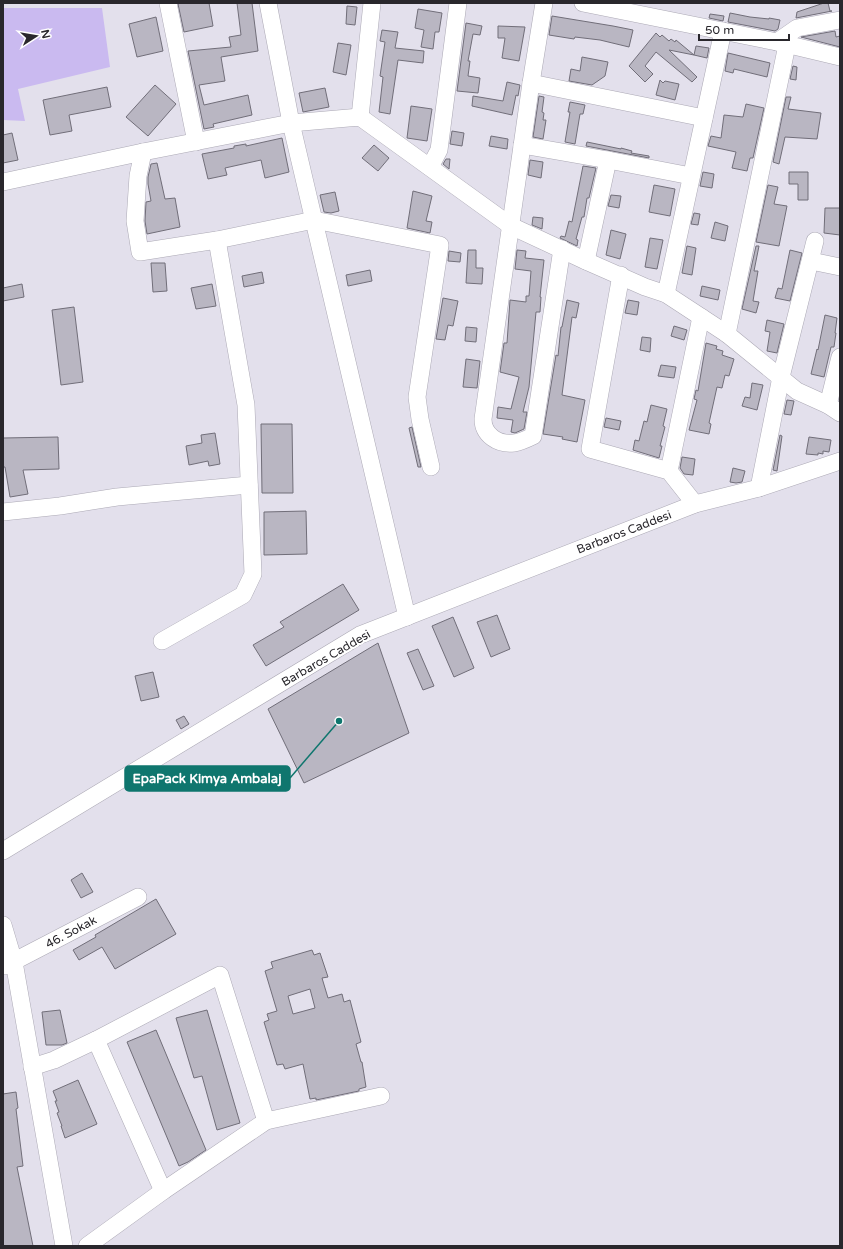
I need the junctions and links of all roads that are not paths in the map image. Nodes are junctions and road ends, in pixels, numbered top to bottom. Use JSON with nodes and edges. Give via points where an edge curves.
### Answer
{"nodes":[{"id":1,"x":168,"y":3,"type":"edge"},
{"id":2,"x":268,"y":3,"type":"edge"},
{"id":3,"x":372,"y":3,"type":"edge"},
{"id":4,"x":458,"y":3,"type":"edge"},
{"id":5,"x":544,"y":3,"type":"edge"},
{"id":6,"x":583,"y":3,"type":"edge"},
{"id":7,"x":840,"y":20,"type":"edge"},
{"id":8,"x":723,"y":31,"type":"junction"},
{"id":9,"x":782,"y":44,"type":"junction"},
{"id":10,"x":840,"y":57,"type":"edge"},
{"id":11,"x":531,"y":83,"type":"junction"},
{"id":12,"x":360,"y":117,"type":"junction"},
{"id":13,"x":704,"y":118,"type":"junction"},
{"id":14,"x":291,"y":124,"type":"junction"},
{"id":15,"x":196,"y":142,"type":"junction"},
{"id":16,"x":522,"y":145,"type":"junction"},
{"id":17,"x":143,"y":152,"type":"junction"},
{"id":18,"x":608,"y":160,"type":"junction"},
{"id":19,"x":430,"y":167,"type":"junction"},
{"id":20,"x":691,"y":176,"type":"junction"},
{"id":21,"x":3,"y":182,"type":"edge"},
{"id":22,"x":314,"y":220,"type":"junction"},
{"id":23,"x":511,"y":226,"type":"junction"},
{"id":24,"x":217,"y":240,"type":"junction"},
{"id":25,"x":815,"y":241,"type":"dead end"},
{"id":26,"x":562,"y":249,"type":"junction"},
{"id":27,"x":586,"y":261,"type":"junction"},
{"id":28,"x":811,"y":261,"type":"junction"},
{"id":29,"x":840,"y":267,"type":"edge"},
{"id":30,"x":621,"y":276,"type":"junction"},
{"id":31,"x":666,"y":294,"type":"junction"},
{"id":32,"x":701,"y":317,"type":"junction"},
{"id":33,"x":727,"y":334,"type":"junction"},
{"id":34,"x":840,"y":357,"type":"edge"},
{"id":35,"x":781,"y":377,"type":"junction"},
{"id":36,"x":834,"y":409,"type":"edge"},
{"id":37,"x":840,"y":461,"type":"edge"},
{"id":38,"x":431,"y":467,"type":"dead end"},
{"id":39,"x":669,"y":471,"type":"junction"},
{"id":40,"x":249,"y":485,"type":"junction"},
{"id":41,"x":759,"y":488,"type":"junction"},
{"id":42,"x":695,"y":504,"type":"junction"},
{"id":43,"x":3,"y":512,"type":"edge"},
{"id":44,"x":407,"y":617,"type":"junction"},
{"id":45,"x":162,"y":641,"type":"dead end"},
{"id":46,"x":3,"y":849,"type":"edge"},
{"id":47,"x":138,"y":897,"type":"dead end"},
{"id":48,"x":3,"y":925,"type":"edge"},
{"id":49,"x":8,"y":964,"type":"edge"},
{"id":50,"x":96,"y":1040,"type":"junction"},
{"id":51,"x":32,"y":1067,"type":"junction"},
{"id":52,"x":381,"y":1096,"type":"dead end"},
{"id":53,"x":266,"y":1121,"type":"junction"},
{"id":54,"x":163,"y":1191,"type":"junction"},
{"id":55,"x":64,"y":1246,"type":"edge"},
{"id":56,"x":86,"y":1246,"type":"edge"}],
"edges":[{"from":1,"to":15,"type":"street"},
{"from":2,"to":14,"type":"street"},
{"from":3,"to":12,"type":"street"},
{"from":4,"to":19,"type":"street","via":[[439,150]]},
{"from":5,"to":11,"type":"street"},
{"from":6,"to":8,"type":"street"},
{"from":7,"to":9,"type":"street","via":[[797,28]]},
{"from":8,"to":9,"type":"street"},
{"from":8,"to":13,"type":"street"},
{"from":9,"to":10,"type":"street"},
{"from":9,"to":33,"type":"street"},
{"from":11,"to":13,"type":"street"},
{"from":11,"to":16,"type":"street"},
{"from":12,"to":14,"type":"street"},
{"from":12,"to":19,"type":"street"},
{"from":13,"to":20,"type":"street"},
{"from":14,"to":15,"type":"street"},
{"from":14,"to":22,"type":"street"},
{"from":15,"to":17,"type":"street"},
{"from":16,"to":18,"type":"street"},
{"from":16,"to":23,"type":"street"},
{"from":17,"to":21,"type":"street"},
{"from":17,"to":24,"type":"street","via":[[138,176],[135,221],[140,252]]},
{"from":18,"to":20,"type":"street"},
{"from":18,"to":27,"type":"street"},
{"from":19,"to":23,"type":"street"},
{"from":20,"to":31,"type":"street"},
{"from":22,"to":24,"type":"street"},
{"from":22,"to":38,"type":"street","via":[[440,245],[417,397]]},
{"from":22,"to":44,"type":"street"},
{"from":23,"to":26,"type":"street"},
{"from":23,"to":26,"type":"street","via":[[482,418],[486,432],[500,442],[513,443],[533,436]]},
{"from":24,"to":40,"type":"street","via":[[246,405]]},
{"from":25,"to":28,"type":"street"},
{"from":26,"to":27,"type":"street"},
{"from":27,"to":30,"type":"street"},
{"from":28,"to":29,"type":"street"},
{"from":28,"to":35,"type":"street"},
{"from":30,"to":31,"type":"street"},
{"from":30,"to":39,"type":"street","via":[[590,449]]},
{"from":31,"to":32,"type":"street"},
{"from":32,"to":33,"type":"street"},
{"from":32,"to":39,"type":"street"},
{"from":33,"to":35,"type":"street"},
{"from":34,"to":36,"type":"street"},
{"from":35,"to":36,"type":"street","via":[[797,391]]},
{"from":35,"to":41,"type":"street"},
{"from":37,"to":41,"type":"street","name":"Barbaros Caddesi"},
{"from":39,"to":42,"type":"street"},
{"from":40,"to":43,"type":"street","via":[[117,497]]},
{"from":40,"to":45,"type":"street","via":[[253,574],[243,595]]},
{"from":41,"to":42,"type":"street","name":"Barbaros Caddesi"},
{"from":42,"to":44,"type":"street","name":"Barbaros Caddesi"},
{"from":44,"to":46,"type":"street","name":"Barbaros Caddesi","via":[[360,635]]},
{"from":47,"to":49,"type":"street","name":"46. Sokak"},
{"from":48,"to":49,"type":"street"},
{"from":49,"to":51,"type":"street"},
{"from":50,"to":51,"type":"street","via":[[54,1060]]},
{"from":50,"to":53,"type":"street","via":[[220,975]]},
{"from":50,"to":54,"type":"street"},
{"from":51,"to":55,"type":"street"},
{"from":52,"to":53,"type":"street"},
{"from":53,"to":54,"type":"street"},
{"from":54,"to":56,"type":"street"}]}
